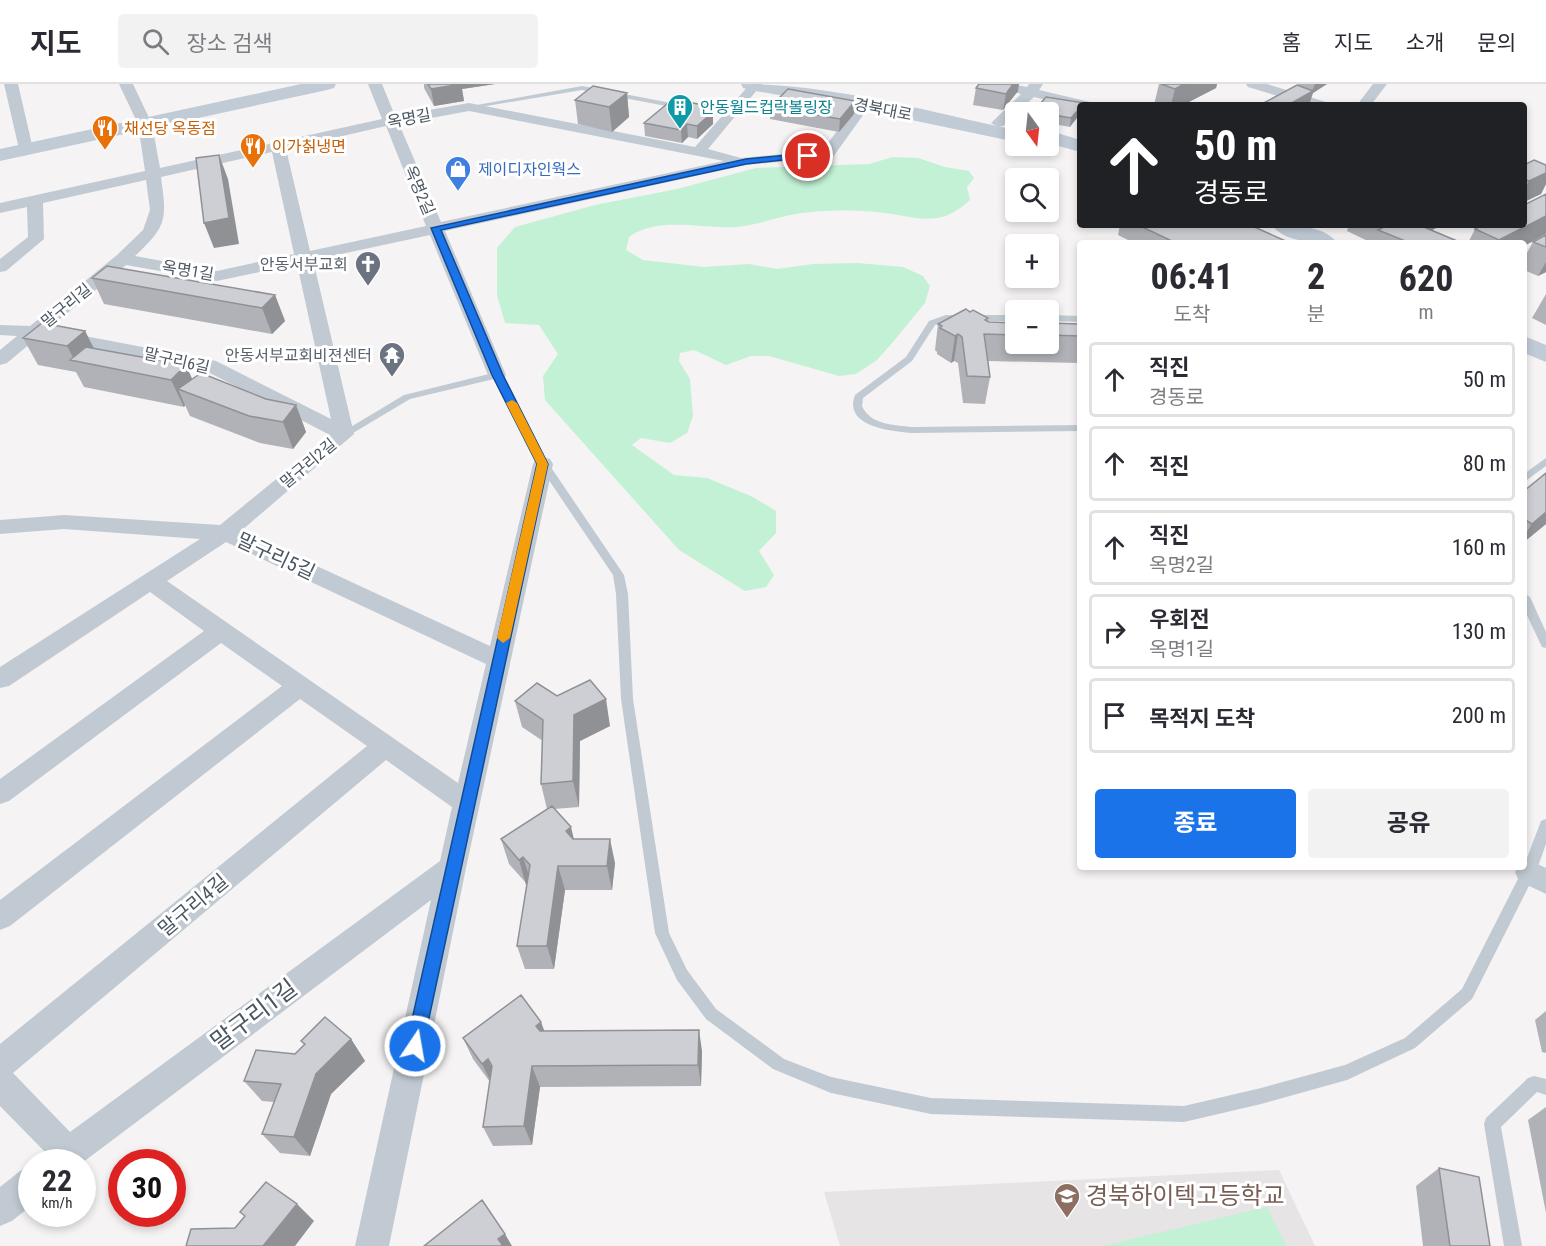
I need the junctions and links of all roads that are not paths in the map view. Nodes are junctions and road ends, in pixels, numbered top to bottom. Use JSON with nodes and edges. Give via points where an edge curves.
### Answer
{"nodes":[{"id":1,"x":11,"y":84,"type":"edge"},
{"id":2,"x":126,"y":84,"type":"edge"},
{"id":3,"x":327,"y":84,"type":"edge"},
{"id":4,"x":375,"y":84,"type":"edge"},
{"id":5,"x":798,"y":84,"type":"edge"},
{"id":6,"x":996,"y":84,"type":"edge"},
{"id":7,"x":1253,"y":84,"type":"edge"},
{"id":8,"x":1380,"y":84,"type":"edge"},
{"id":9,"x":753,"y":85,"type":"edge"},
{"id":10,"x":1034,"y":88,"type":"edge"},
{"id":11,"x":1024,"y":102,"type":"edge"},
{"id":12,"x":1077,"y":102,"type":"edge"},
{"id":13,"x":1311,"y":102,"type":"edge"},
{"id":14,"x":1366,"y":102,"type":"edge"},
{"id":15,"x":864,"y":105,"type":"junction"},
{"id":16,"x":468,"y":107,"type":"junction"},
{"id":17,"x":729,"y":116,"type":"junction"},
{"id":18,"x":391,"y":121,"type":"junction"},
{"id":19,"x":145,"y":124,"type":"junction"},
{"id":20,"x":1005,"y":125,"type":"edge"},
{"id":21,"x":1005,"y":134,"type":"edge"},
{"id":22,"x":1059,"y":139,"type":"edge"},
{"id":23,"x":1077,"y":145,"type":"edge"},
{"id":24,"x":278,"y":146,"type":"junction"},
{"id":25,"x":26,"y":149,"type":"junction"},
{"id":26,"x":1059,"y":149,"type":"edge"},
{"id":27,"x":698,"y":152,"type":"junction"},
{"id":28,"x":1077,"y":154,"type":"edge"},
{"id":29,"x":0,"y":155,"type":"edge"},
{"id":30,"x":746,"y":161,"type":"junction"},
{"id":31,"x":153,"y":173,"type":"junction"},
{"id":32,"x":35,"y":200,"type":"junction"},
{"id":33,"x":0,"y":208,"type":"edge"},
{"id":34,"x":436,"y":228,"type":"junction"},
{"id":35,"x":1274,"y":228,"type":"edge"},
{"id":36,"x":1276,"y":228,"type":"edge"},
{"id":37,"x":1291,"y":240,"type":"edge"},
{"id":38,"x":1316,"y":240,"type":"edge"},
{"id":39,"x":303,"y":257,"type":"junction"},
{"id":40,"x":123,"y":259,"type":"junction"},
{"id":41,"x":0,"y":267,"type":"edge"},
{"id":42,"x":1005,"y":318,"type":"edge"},
{"id":43,"x":1059,"y":318,"type":"edge"},
{"id":44,"x":1077,"y":319,"type":"edge"},
{"id":45,"x":1527,"y":327,"type":"edge"},
{"id":46,"x":0,"y":330,"type":"edge"},
{"id":47,"x":33,"y":331,"type":"junction"},
{"id":48,"x":1546,"y":336,"type":"edge"},
{"id":49,"x":1527,"y":345,"type":"edge"},
{"id":50,"x":1546,"y":354,"type":"edge"},
{"id":51,"x":0,"y":359,"type":"edge"},
{"id":52,"x":497,"y":375,"type":"junction"},
{"id":53,"x":1077,"y":428,"type":"edge"},
{"id":54,"x":344,"y":434,"type":"junction"},
{"id":55,"x":1546,"y":461,"type":"edge"},
{"id":56,"x":543,"y":464,"type":"junction"},
{"id":57,"x":1527,"y":477,"type":"edge"},
{"id":58,"x":0,"y":527,"type":"edge"},
{"id":59,"x":225,"y":533,"type":"junction"},
{"id":60,"x":150,"y":581,"type":"junction"},
{"id":61,"x":1527,"y":603,"type":"edge"},
{"id":62,"x":221,"y":631,"type":"junction"},
{"id":63,"x":1546,"y":644,"type":"edge"},
{"id":64,"x":499,"y":660,"type":"junction"},
{"id":65,"x":0,"y":679,"type":"edge"},
{"id":66,"x":300,"y":686,"type":"junction"},
{"id":67,"x":385,"y":746,"type":"junction"},
{"id":68,"x":0,"y":793,"type":"edge"},
{"id":69,"x":467,"y":803,"type":"junction"},
{"id":70,"x":1546,"y":825,"type":"edge"},
{"id":71,"x":452,"y":868,"type":"junction"},
{"id":72,"x":1538,"y":877,"type":"edge"},
{"id":73,"x":0,"y":917,"type":"edge"},
{"id":74,"x":0,"y":1064,"type":"edge"},
{"id":75,"x":0,"y":1083,"type":"edge"},
{"id":76,"x":1546,"y":1087,"type":"edge"},
{"id":77,"x":55,"y":1149,"type":"edge"},
{"id":78,"x":74,"y":1149,"type":"edge"},
{"id":79,"x":18,"y":1194,"type":"edge"},
{"id":80,"x":0,"y":1209,"type":"edge"},
{"id":81,"x":372,"y":1246,"type":"edge"},
{"id":82,"x":1513,"y":1246,"type":"edge"}],
"edges":[{"from":1,"to":25,"type":"street"},
{"from":2,"to":19,"type":"street","name":"말구리길"},
{"from":3,"to":19,"type":"street"},
{"from":4,"to":18,"type":"street","name":"옥명2길"},
{"from":5,"to":20,"type":"street","name":"경북대로"},
{"from":6,"to":10,"type":"street"},
{"from":7,"to":13,"type":"street"},
{"from":8,"to":14,"type":"street"},
{"from":9,"to":15,"type":"street","name":"경북대로"},
{"from":9,"to":17,"type":"street"},
{"from":10,"to":11,"type":"street"},
{"from":10,"to":12,"type":"street"},
{"from":15,"to":21,"type":"street","name":"경북대로"},
{"from":15,"to":30,"type":"street","name":"옥명1길","via":[[828,154]]},
{"from":16,"to":17,"type":"lane","via":[[582,88]]},
{"from":16,"to":18,"type":"street","name":"옥명길"},
{"from":16,"to":27,"type":"street","name":"옥명길"},
{"from":17,"to":27,"type":"street"},
{"from":18,"to":24,"type":"street","name":"옥명길"},
{"from":18,"to":34,"type":"street","name":"옥명2길"},
{"from":19,"to":25,"type":"street"},
{"from":19,"to":31,"type":"street","name":"말구리길"},
{"from":22,"to":23,"type":"street"},
{"from":24,"to":31,"type":"street","name":"옥명길"},
{"from":24,"to":39,"type":"street","name":"말구리2길"},
{"from":25,"to":29,"type":"street"},
{"from":26,"to":28,"type":"street"},
{"from":27,"to":30,"type":"street","name":"옥명길"},
{"from":30,"to":34,"type":"street","name":"옥명1길"},
{"from":31,"to":32,"type":"street","name":"옥명길"},
{"from":31,"to":40,"type":"street","name":"말구리길","via":[[158,210],[151,232]]},
{"from":32,"to":33,"type":"street","name":"옥명길"},
{"from":32,"to":41,"type":"street","via":[[36,239]]},
{"from":34,"to":39,"type":"street","name":"옥명1길"},
{"from":34,"to":52,"type":"street","name":"옥명2길"},
{"from":35,"to":37,"type":"street"},
{"from":36,"to":38,"type":"street"},
{"from":39,"to":40,"type":"street","name":"옥명1길","via":[[218,276]]},
{"from":39,"to":54,"type":"street","name":"말구리2길"},
{"from":40,"to":47,"type":"street","name":"말구리길"},
{"from":42,"to":53,"type":"lane","via":[[946,318],[932,323],[909,359],[858,398],[859,414],[885,426],[912,430]]},
{"from":43,"to":44,"type":"lane"},
{"from":45,"to":48,"type":"street"},
{"from":46,"to":47,"type":"street","name":"말구리길"},
{"from":47,"to":51,"type":"street","name":"말구리길"},
{"from":47,"to":54,"type":"street","name":"말구리6길","via":[[209,365]]},
{"from":49,"to":50,"type":"street"},
{"from":52,"to":54,"type":"lane","via":[[407,397]]},
{"from":52,"to":56,"type":"lane"},
{"from":54,"to":59,"type":"street","name":"말구리2길"},
{"from":55,"to":57,"type":"lane"},
{"from":56,"to":64,"type":"street"},
{"from":56,"to":72,"type":"lane","via":[[618,575],[627,699],[662,933],[682,975],[711,1014],[779,1064],[831,1085],[931,1106],[1184,1114],[1261,1096],[1347,1071],[1410,1043],[1467,994]]},
{"from":58,"to":59,"type":"street","name":"말구리5길","via":[[64,522]]},
{"from":59,"to":60,"type":"street","name":"말구리2길"},
{"from":59,"to":64,"type":"street","name":"말구리5길"},
{"from":60,"to":62,"type":"street"},
{"from":60,"to":65,"type":"street","name":"말구리2길"},
{"from":61,"to":63,"type":"lane"},
{"from":62,"to":66,"type":"street"},
{"from":62,"to":68,"type":"street"},
{"from":64,"to":69,"type":"street"},
{"from":66,"to":67,"type":"street"},
{"from":66,"to":73,"type":"street"},
{"from":67,"to":69,"type":"street"},
{"from":67,"to":74,"type":"street","name":"말구리4길"},
{"from":69,"to":71,"type":"street"},
{"from":70,"to":72,"type":"lane"},
{"from":71,"to":78,"type":"street","name":"말구리1길"},
{"from":71,"to":81,"type":"street"},
{"from":75,"to":77,"type":"street"},
{"from":76,"to":82,"type":"lane","via":[[1534,1084],[1492,1124]]},
{"from":79,"to":80,"type":"street"}]}
